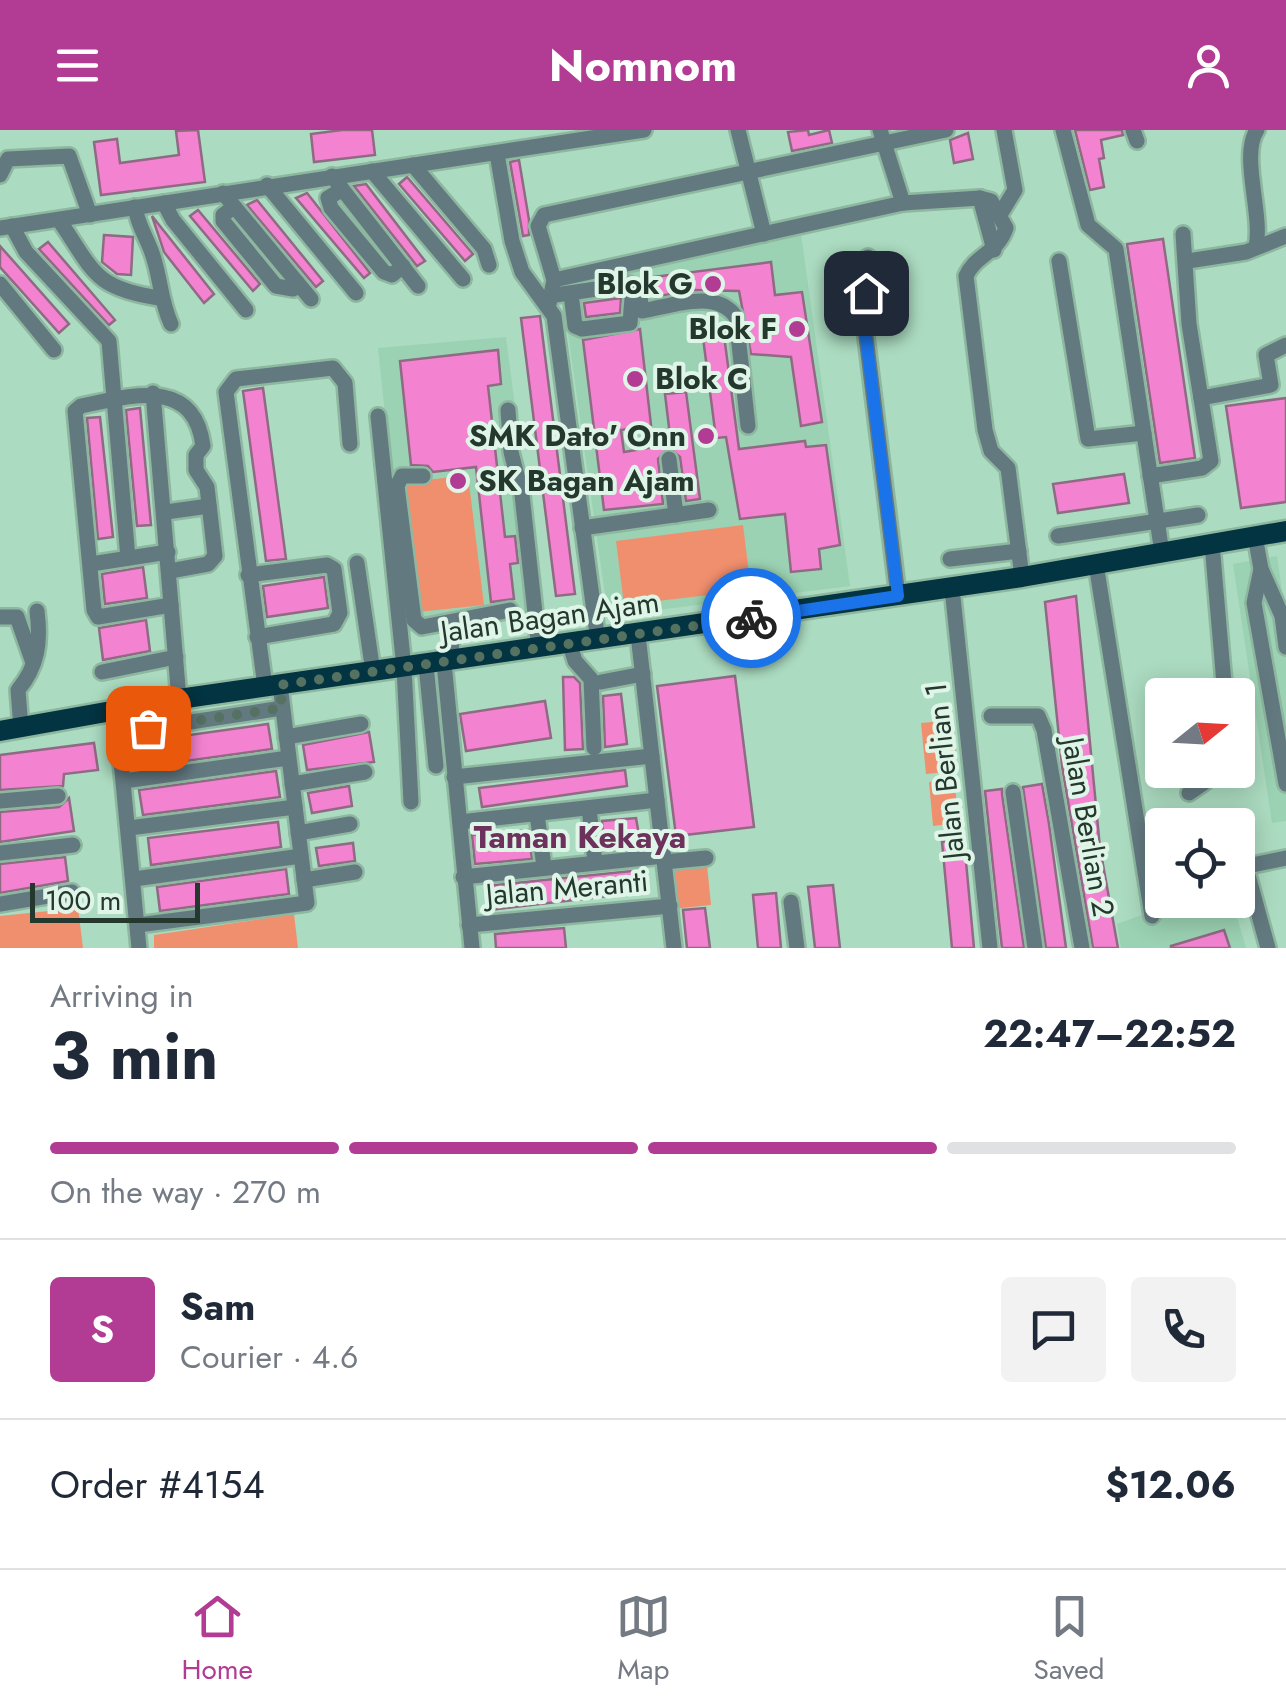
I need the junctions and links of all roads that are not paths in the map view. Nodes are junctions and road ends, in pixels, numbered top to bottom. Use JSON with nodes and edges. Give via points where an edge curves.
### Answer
{"nodes":[{"id":1,"x":644,"y":130,"type":"edge"},
{"id":2,"x":738,"y":130,"type":"edge"},
{"id":3,"x":946,"y":130,"type":"edge"},
{"id":4,"x":1004,"y":130,"type":"edge"},
{"id":5,"x":1063,"y":130,"type":"edge"},
{"id":6,"x":1257,"y":130,"type":"edge"},
{"id":7,"x":882,"y":137,"type":"edge"},
{"id":8,"x":497,"y":154,"type":"junction"},
{"id":9,"x":413,"y":165,"type":"junction"},
{"id":10,"x":372,"y":171,"type":"junction"},
{"id":11,"x":746,"y":173,"type":"junction"},
{"id":12,"x":0,"y":175,"type":"edge"},
{"id":13,"x":332,"y":176,"type":"junction"},
{"id":14,"x":267,"y":186,"type":"junction"},
{"id":15,"x":223,"y":193,"type":"junction"},
{"id":16,"x":980,"y":198,"type":"junction"},
{"id":17,"x":164,"y":202,"type":"junction"},
{"id":18,"x":903,"y":204,"type":"junction"},
{"id":19,"x":135,"y":207,"type":"junction"},
{"id":20,"x":1000,"y":212,"type":"junction"},
{"id":21,"x":90,"y":215,"type":"junction"},
{"id":22,"x":59,"y":220,"type":"junction"},
{"id":23,"x":6,"y":227,"type":"edge"},
{"id":24,"x":764,"y":234,"type":"junction"},
{"id":25,"x":1183,"y":234,"type":"dead end"},
{"id":26,"x":1286,"y":236,"type":"edge"},
{"id":27,"x":997,"y":247,"type":"junction"},
{"id":28,"x":1256,"y":247,"type":"junction"},
{"id":29,"x":868,"y":257,"type":"dead end"},
{"id":30,"x":1188,"y":260,"type":"junction"},
{"id":31,"x":1059,"y":261,"type":"dead end"},
{"id":32,"x":489,"y":266,"type":"dead end"},
{"id":33,"x":463,"y":279,"type":"dead end"},
{"id":34,"x":0,"y":284,"type":"edge"},
{"id":35,"x":630,"y":284,"type":"junction"},
{"id":36,"x":418,"y":286,"type":"dead end"},
{"id":37,"x":356,"y":293,"type":"dead end"},
{"id":38,"x":551,"y":293,"type":"junction"},
{"id":39,"x":571,"y":294,"type":"junction"},
{"id":40,"x":159,"y":298,"type":"junction"},
{"id":41,"x":311,"y":299,"type":"dead end"},
{"id":42,"x":246,"y":310,"type":"dead end"},
{"id":43,"x":171,"y":324,"type":"dead end"},
{"id":44,"x":1286,"y":345,"type":"edge"},
{"id":45,"x":54,"y":350,"type":"dead end"},
{"id":46,"x":152,"y":393,"type":"junction"},
{"id":47,"x":116,"y":398,"type":"junction"},
{"id":48,"x":1201,"y":398,"type":"junction"},
{"id":49,"x":508,"y":410,"type":"dead end"},
{"id":50,"x":378,"y":416,"type":"dead end"},
{"id":51,"x":748,"y":426,"type":"dead end"},
{"id":52,"x":1144,"y":433,"type":"junction"},
{"id":53,"x":350,"y":444,"type":"dead end"},
{"id":54,"x":669,"y":458,"type":"dead end"},
{"id":55,"x":423,"y":476,"type":"dead end"},
{"id":56,"x":1150,"y":476,"type":"junction"},
{"id":57,"x":210,"y":506,"type":"junction"},
{"id":58,"x":709,"y":510,"type":"dead end"},
{"id":59,"x":166,"y":512,"type":"junction"},
{"id":60,"x":676,"y":514,"type":"junction"},
{"id":61,"x":1198,"y":515,"type":"dead end"},
{"id":62,"x":1158,"y":521,"type":"junction"},
{"id":63,"x":582,"y":528,"type":"junction"},
{"id":64,"x":1286,"y":532,"type":"edge"},
{"id":65,"x":1058,"y":536,"type":"dead end"},
{"id":66,"x":1255,"y":536,"type":"junction"},
{"id":67,"x":1212,"y":544,"type":"junction"},
{"id":68,"x":307,"y":547,"type":"dead end"},
{"id":69,"x":1019,"y":551,"type":"junction"},
{"id":70,"x":168,"y":552,"type":"junction"},
{"id":71,"x":1162,"y":553,"type":"junction"},
{"id":72,"x":128,"y":558,"type":"junction"},
{"id":73,"x":950,"y":559,"type":"dead end"},
{"id":74,"x":357,"y":563,"type":"dead end"},
{"id":75,"x":90,"y":564,"type":"junction"},
{"id":76,"x":1096,"y":564,"type":"junction"},
{"id":77,"x":311,"y":566,"type":"junction"},
{"id":78,"x":1262,"y":569,"type":"junction"},
{"id":79,"x":170,"y":571,"type":"junction"},
{"id":80,"x":248,"y":574,"type":"junction"},
{"id":81,"x":1022,"y":577,"type":"junction"},
{"id":82,"x":952,"y":588,"type":"junction"},
{"id":83,"x":898,"y":596,"type":"junction"},
{"id":84,"x":171,"y":604,"type":"junction"},
{"id":85,"x":510,"y":610,"type":"dead end"},
{"id":86,"x":37,"y":611,"type":"dead end"},
{"id":87,"x":0,"y":617,"type":"edge"},
{"id":88,"x":449,"y":624,"type":"junction"},
{"id":89,"x":638,"y":635,"type":"junction"},
{"id":90,"x":257,"y":637,"type":"junction"},
{"id":91,"x":598,"y":641,"type":"junction"},
{"id":92,"x":570,"y":645,"type":"junction"},
{"id":93,"x":1286,"y":647,"type":"edge"},
{"id":94,"x":539,"y":649,"type":"junction"},
{"id":95,"x":176,"y":657,"type":"junction"},
{"id":96,"x":32,"y":660,"type":"junction"},
{"id":97,"x":441,"y":663,"type":"junction"},
{"id":98,"x":404,"y":668,"type":"junction"},
{"id":99,"x":102,"y":672,"type":"dead end"},
{"id":100,"x":373,"y":672,"type":"junction"},
{"id":101,"x":643,"y":674,"type":"junction"},
{"id":102,"x":1224,"y":678,"type":"edge"},
{"id":103,"x":601,"y":682,"type":"dead end"},
{"id":104,"x":272,"y":686,"type":"junction"},
{"id":105,"x":179,"y":699,"type":"junction"},
{"id":106,"x":282,"y":708,"type":"junction"},
{"id":107,"x":116,"y":710,"type":"junction"},
{"id":108,"x":991,"y":716,"type":"dead end"},
{"id":109,"x":361,"y":724,"type":"dead end"},
{"id":110,"x":11,"y":729,"type":"edge"},
{"id":111,"x":119,"y":733,"type":"junction"},
{"id":112,"x":286,"y":737,"type":"junction"},
{"id":113,"x":594,"y":748,"type":"dead end"},
{"id":114,"x":652,"y":756,"type":"junction"},
{"id":115,"x":288,"y":758,"type":"junction"},
{"id":116,"x":436,"y":766,"type":"dead end"},
{"id":117,"x":365,"y":772,"type":"dead end"},
{"id":118,"x":454,"y":777,"type":"junction"},
{"id":119,"x":124,"y":780,"type":"junction"},
{"id":120,"x":292,"y":784,"type":"junction"},
{"id":121,"x":1286,"y":784,"type":"edge"},
{"id":122,"x":1196,"y":788,"type":"edge"},
{"id":123,"x":1012,"y":792,"type":"dead end"},
{"id":124,"x":1188,"y":793,"type":"dead end"},
{"id":125,"x":58,"y":796,"type":"dead end"},
{"id":126,"x":657,"y":800,"type":"junction"},
{"id":127,"x":0,"y":801,"type":"edge"},
{"id":128,"x":411,"y":802,"type":"dead end"},
{"id":129,"x":295,"y":807,"type":"junction"},
{"id":130,"x":590,"y":808,"type":"junction"},
{"id":131,"x":537,"y":814,"type":"junction"},
{"id":132,"x":460,"y":822,"type":"junction"},
{"id":133,"x":350,"y":824,"type":"dead end"},
{"id":134,"x":129,"y":828,"type":"junction"},
{"id":135,"x":298,"y":832,"type":"junction"},
{"id":136,"x":72,"y":845,"type":"dead end"},
{"id":137,"x":0,"y":853,"type":"edge"},
{"id":138,"x":301,"y":856,"type":"junction"},
{"id":139,"x":706,"y":858,"type":"dead end"},
{"id":140,"x":1286,"y":858,"type":"edge"},
{"id":141,"x":664,"y":859,"type":"junction"},
{"id":142,"x":595,"y":862,"type":"junction"},
{"id":143,"x":1255,"y":865,"type":"edge"},
{"id":144,"x":544,"y":867,"type":"junction"},
{"id":145,"x":1145,"y":870,"type":"edge"},
{"id":146,"x":355,"y":872,"type":"dead end"},
{"id":147,"x":464,"y":877,"type":"junction"},
{"id":148,"x":134,"y":880,"type":"junction"},
{"id":149,"x":304,"y":880,"type":"junction"},
{"id":150,"x":72,"y":892,"type":"dead end"},
{"id":151,"x":791,"y":902,"type":"dead end"},
{"id":152,"x":0,"y":904,"type":"edge"},
{"id":153,"x":670,"y":906,"type":"junction"},
{"id":154,"x":1255,"y":908,"type":"edge"},
{"id":155,"x":138,"y":925,"type":"junction"},
{"id":156,"x":469,"y":925,"type":"junction"},
{"id":157,"x":140,"y":948,"type":"edge"},
{"id":158,"x":472,"y":948,"type":"edge"},
{"id":159,"x":674,"y":948,"type":"edge"},
{"id":160,"x":797,"y":948,"type":"edge"},
{"id":161,"x":990,"y":948,"type":"edge"},
{"id":162,"x":1035,"y":948,"type":"edge"},
{"id":163,"x":1082,"y":948,"type":"edge"},
{"id":164,"x":1268,"y":948,"type":"edge"}],
"edges":[{"from":1,"to":8,"type":"street"},
{"from":2,"to":11,"type":"street"},
{"from":3,"to":7,"type":"street"},
{"from":4,"to":20,"type":"street","via":[[1015,190]]},
{"from":5,"to":52,"type":"street","via":[[1088,225],[1116,249]]},
{"from":6,"to":28,"type":"street","via":[[1250,152]]},
{"from":7,"to":11,"type":"street"},
{"from":7,"to":18,"type":"street"},
{"from":8,"to":9,"type":"street"},
{"from":8,"to":38,"type":"street","via":[[522,272]]},
{"from":9,"to":10,"type":"street"},
{"from":9,"to":32,"type":"street","via":[[484,250]]},
{"from":10,"to":13,"type":"street"},
{"from":10,"to":33,"type":"street"},
{"from":11,"to":24,"type":"street"},
{"from":11,"to":38,"type":"street","via":[[544,216],[538,226]]},
{"from":12,"to":21,"type":"street","via":[[8,158],[68,156]]},
{"from":13,"to":14,"type":"street"},
{"from":13,"to":36,"type":"street"},
{"from":14,"to":15,"type":"street"},
{"from":14,"to":37,"type":"street"},
{"from":15,"to":17,"type":"street"},
{"from":15,"to":41,"type":"street"},
{"from":16,"to":18,"type":"street"},
{"from":16,"to":20,"type":"street"},
{"from":16,"to":27,"type":"street"},
{"from":17,"to":19,"type":"street"},
{"from":17,"to":42,"type":"street"},
{"from":18,"to":24,"type":"street"},
{"from":19,"to":21,"type":"street"},
{"from":19,"to":40,"type":"street","via":[[160,278]]},
{"from":20,"to":27,"type":"street","via":[[1006,228]]},
{"from":21,"to":22,"type":"street"},
{"from":22,"to":23,"type":"street"},
{"from":22,"to":40,"type":"street","via":[[96,276],[122,293]]},
{"from":23,"to":47,"type":"street","via":[[109,341]]},
{"from":24,"to":38,"type":"street"},
{"from":25,"to":30,"type":"street"},
{"from":26,"to":28,"type":"street"},
{"from":27,"to":69,"type":"street","via":[[972,263],[966,276],[986,430],[991,451],[1008,468]]},
{"from":28,"to":30,"type":"street"},
{"from":29,"to":83,"type":"street","via":[[865,329]]},
{"from":30,"to":48,"type":"street","via":[[1189,324]]},
{"from":31,"to":52,"type":"street","via":[[1088,438]]},
{"from":34,"to":45,"type":"street"},
{"from":35,"to":39,"type":"street"},
{"from":35,"to":39,"type":"street","via":[[630,324],[576,326]]},
{"from":35,"to":51,"type":"street","via":[[639,290],[642,311],[711,300],[729,307],[736,317]]},
{"from":38,"to":39,"type":"street"},
{"from":38,"to":63,"type":"street"},
{"from":40,"to":43,"type":"street"},
{"from":44,"to":48,"type":"street","via":[[1266,356],[1271,385]]},
{"from":46,"to":47,"type":"street"},
{"from":46,"to":57,"type":"street","via":[[182,406],[200,424],[196,470]]},
{"from":46,"to":59,"type":"street"},
{"from":47,"to":72,"type":"street"},
{"from":47,"to":75,"type":"street","via":[[75,411]]},
{"from":48,"to":56,"type":"street","via":[[1208,466]]},
{"from":49,"to":94,"type":"street"},
{"from":50,"to":98,"type":"street"},
{"from":52,"to":56,"type":"street"},
{"from":53,"to":80,"type":"street","via":[[345,383],[333,368],[228,385]]},
{"from":54,"to":60,"type":"street"},
{"from":55,"to":88,"type":"street","via":[[402,476],[397,486],[414,620],[422,627]]},
{"from":56,"to":62,"type":"street"},
{"from":57,"to":59,"type":"street"},
{"from":57,"to":79,"type":"street","via":[[215,556],[208,564]]},
{"from":58,"to":60,"type":"street"},
{"from":59,"to":70,"type":"street"},
{"from":60,"to":63,"type":"street"},
{"from":61,"to":62,"type":"street"},
{"from":62,"to":65,"type":"street"},
{"from":62,"to":71,"type":"street"},
{"from":63,"to":91,"type":"street"},
{"from":64,"to":66,"type":"main road","name":"Jalan Bagan Ajam"},
{"from":66,"to":67,"type":"main road","name":"Jalan Bagan Ajam"},
{"from":66,"to":78,"type":"street"},
{"from":67,"to":71,"type":"main road","name":"Jalan Bagan Ajam"},
{"from":67,"to":102,"type":"street"},
{"from":68,"to":77,"type":"street"},
{"from":69,"to":73,"type":"street"},
{"from":69,"to":81,"type":"street"},
{"from":70,"to":72,"type":"street"},
{"from":70,"to":79,"type":"street"},
{"from":71,"to":76,"type":"main road","name":"Jalan Bagan Ajam"},
{"from":72,"to":75,"type":"street"},
{"from":74,"to":100,"type":"street"},
{"from":75,"to":84,"type":"street","via":[[98,617]]},
{"from":76,"to":81,"type":"main road","name":"Jalan Bagan Ajam"},
{"from":76,"to":145,"type":"street"},
{"from":77,"to":80,"type":"street"},
{"from":77,"to":90,"type":"street","via":[[334,569],[340,613],[334,624]]},
{"from":78,"to":93,"type":"street","via":[[1282,616]]},
{"from":78,"to":121,"type":"street","via":[[1254,603]]},
{"from":79,"to":84,"type":"street"},
{"from":80,"to":90,"type":"street"},
{"from":81,"to":82,"type":"main road","name":"Jalan Bagan Ajam"},
{"from":82,"to":83,"type":"main road","name":"Jalan Bagan Ajam"},
{"from":82,"to":161,"type":"street","name":"Jalan Berlian 1"},
{"from":83,"to":89,"type":"main road","name":"Jalan Bagan Ajam"},
{"from":84,"to":95,"type":"street"},
{"from":85,"to":88,"type":"street"},
{"from":86,"to":96,"type":"street","via":[[41,645]]},
{"from":87,"to":96,"type":"street","via":[[17,617]]},
{"from":88,"to":97,"type":"street"},
{"from":89,"to":91,"type":"main road","name":"Jalan Bagan Ajam"},
{"from":89,"to":101,"type":"street"},
{"from":90,"to":104,"type":"street"},
{"from":91,"to":92,"type":"main road","name":"Jalan Bagan Ajam"},
{"from":92,"to":94,"type":"main road","name":"Jalan Bagan Ajam"},
{"from":92,"to":113,"type":"street","via":[[591,679]]},
{"from":94,"to":97,"type":"main road","name":"Jalan Bagan Ajam"},
{"from":95,"to":99,"type":"street"},
{"from":95,"to":105,"type":"street"},
{"from":96,"to":110,"type":"street"},
{"from":97,"to":98,"type":"main road","name":"Jalan Bagan Ajam"},
{"from":97,"to":116,"type":"street"},
{"from":97,"to":118,"type":"street"},
{"from":98,"to":100,"type":"main road","name":"Jalan Bagan Ajam"},
{"from":98,"to":128,"type":"street"},
{"from":100,"to":104,"type":"main road","name":"Jalan Bagan Ajam"},
{"from":101,"to":103,"type":"street"},
{"from":101,"to":114,"type":"street"},
{"from":104,"to":105,"type":"main road","name":"Jalan Bagan Ajam"},
{"from":104,"to":106,"type":"street"},
{"from":105,"to":107,"type":"main road","name":"Jalan Bagan Ajam"},
{"from":106,"to":111,"type":"street"},
{"from":106,"to":112,"type":"street"},
{"from":107,"to":110,"type":"main road","name":"Jalan Bagan Ajam"},
{"from":107,"to":111,"type":"street"},
{"from":108,"to":163,"type":"street","name":"Jalan Berlian 2","via":[[1038,716]]},
{"from":109,"to":112,"type":"street"},
{"from":111,"to":119,"type":"street"},
{"from":112,"to":115,"type":"street"},
{"from":114,"to":118,"type":"street"},
{"from":114,"to":126,"type":"street"},
{"from":115,"to":119,"type":"street"},
{"from":115,"to":120,"type":"street"},
{"from":117,"to":120,"type":"street"},
{"from":118,"to":132,"type":"street"},
{"from":119,"to":134,"type":"street"},
{"from":120,"to":129,"type":"street"},
{"from":122,"to":124,"type":"street"},
{"from":123,"to":162,"type":"street"},
{"from":125,"to":127,"type":"street"},
{"from":126,"to":130,"type":"street"},
{"from":126,"to":141,"type":"street"},
{"from":129,"to":134,"type":"street"},
{"from":129,"to":135,"type":"street"},
{"from":130,"to":131,"type":"street"},
{"from":130,"to":142,"type":"street"},
{"from":131,"to":132,"type":"street"},
{"from":131,"to":144,"type":"street"},
{"from":132,"to":147,"type":"street"},
{"from":133,"to":135,"type":"street"},
{"from":134,"to":148,"type":"street"},
{"from":135,"to":138,"type":"street"},
{"from":136,"to":137,"type":"street"},
{"from":138,"to":148,"type":"street"},
{"from":138,"to":149,"type":"street"},
{"from":139,"to":141,"type":"street"},
{"from":140,"to":143,"type":"street"},
{"from":141,"to":142,"type":"street"},
{"from":141,"to":153,"type":"street"},
{"from":142,"to":144,"type":"street"},
{"from":144,"to":147,"type":"street"},
{"from":146,"to":149,"type":"street"},
{"from":147,"to":156,"type":"street"},
{"from":148,"to":155,"type":"street"},
{"from":149,"to":155,"type":"street","via":[[307,903]]},
{"from":150,"to":152,"type":"street"},
{"from":151,"to":160,"type":"street"},
{"from":153,"to":156,"type":"street","name":"Jalan Meranti"},
{"from":153,"to":159,"type":"street"},
{"from":154,"to":164,"type":"street"},
{"from":155,"to":157,"type":"street"},
{"from":156,"to":158,"type":"street"}]}
